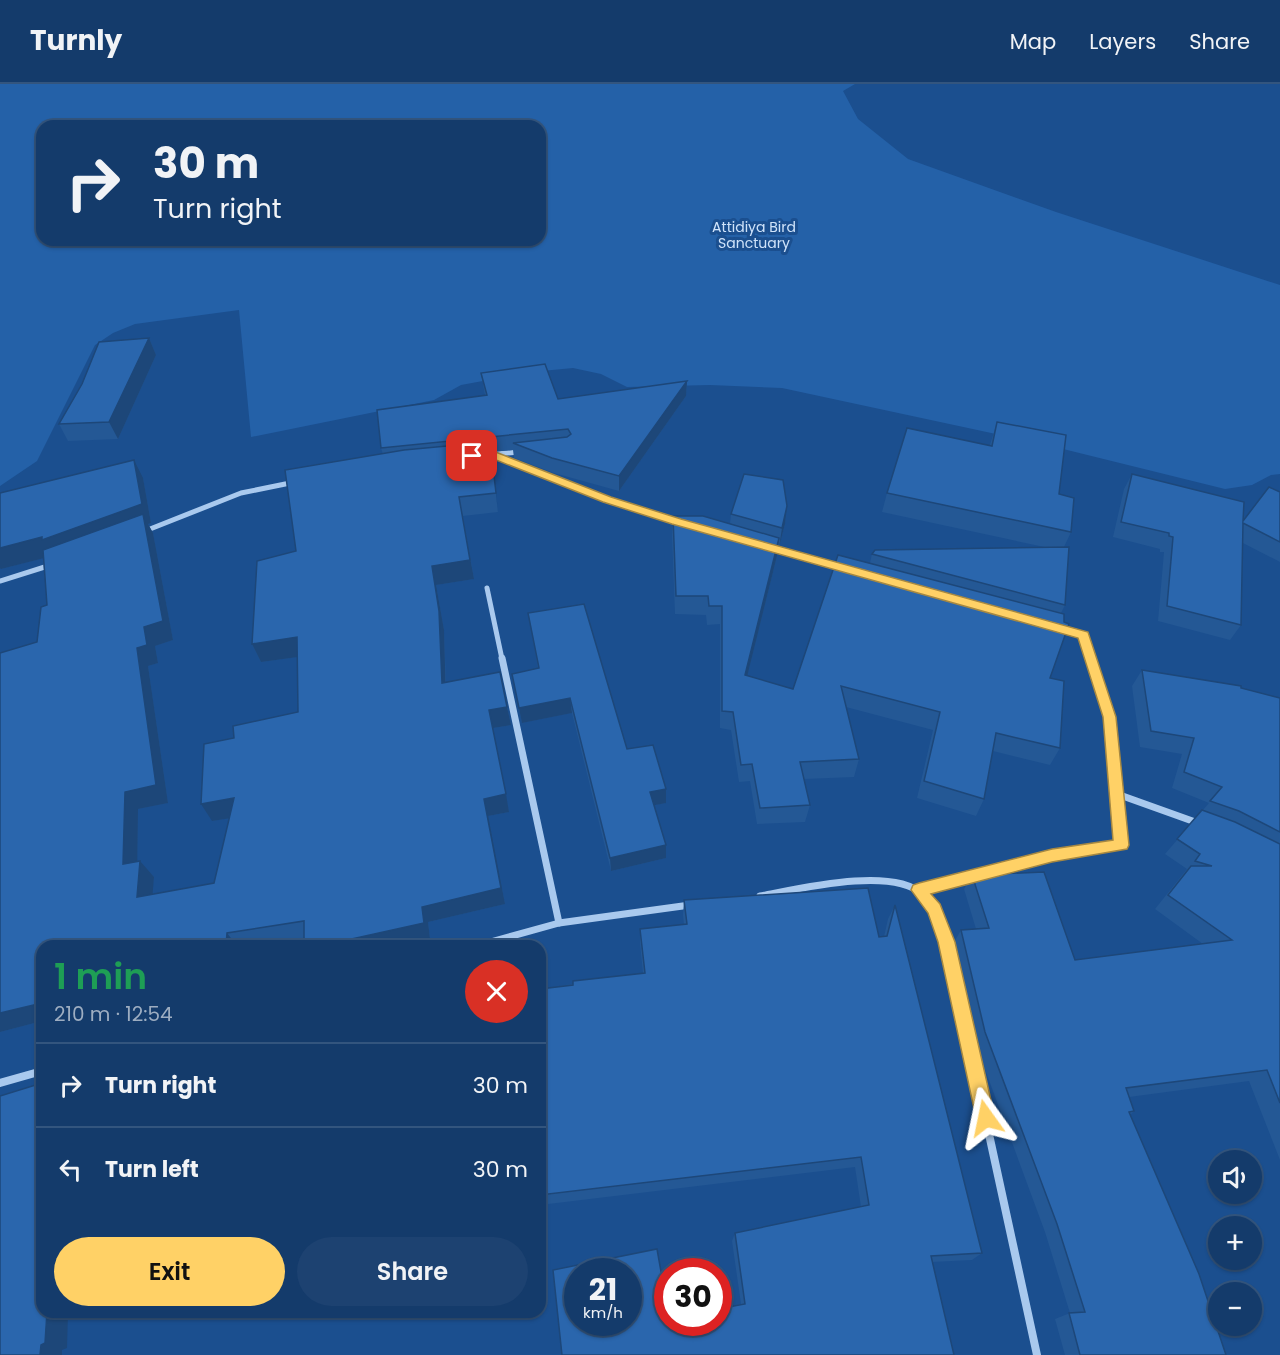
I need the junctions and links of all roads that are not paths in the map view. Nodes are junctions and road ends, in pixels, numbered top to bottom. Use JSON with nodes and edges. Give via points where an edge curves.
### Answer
{"nodes":[{"id":1,"x":525,"y":452,"type":"edge"},
{"id":2,"x":493,"y":455,"type":"junction"},
{"id":3,"x":483,"y":456,"type":"edge"},
{"id":4,"x":306,"y":480,"type":"edge"},
{"id":5,"x":687,"y":525,"type":"edge"},
{"id":6,"x":140,"y":533,"type":"edge"},
{"id":7,"x":761,"y":545,"type":"edge"},
{"id":8,"x":54,"y":564,"type":"edge"},
{"id":9,"x":846,"y":569,"type":"edge"},
{"id":10,"x":0,"y":581,"type":"edge"},
{"id":11,"x":487,"y":588,"type":"dead end"},
{"id":12,"x":1049,"y":626,"type":"edge"},
{"id":13,"x":1117,"y":794,"type":"junction"},
{"id":14,"x":1202,"y":824,"type":"edge"},
{"id":15,"x":919,"y":890,"type":"junction"},
{"id":16,"x":750,"y":897,"type":"edge"},
{"id":17,"x":694,"y":905,"type":"edge"},
{"id":18,"x":559,"y":923,"type":"junction"},
{"id":19,"x":498,"y":940,"type":"edge"},
{"id":20,"x":36,"y":1073,"type":"edge"},
{"id":21,"x":0,"y":1083,"type":"edge"},
{"id":22,"x":1037,"y":1355,"type":"edge"}],
"edges":[{"from":1,"to":2,"type":"street"},
{"from":2,"to":3,"type":"street"},
{"from":2,"to":5,"type":"street"},
{"from":4,"to":6,"type":"street","via":[[241,493]]},
{"from":7,"to":9,"type":"street"},
{"from":8,"to":10,"type":"street"},
{"from":11,"to":18,"type":"street"},
{"from":12,"to":13,"type":"street","via":[[1084,635],[1109,717]]},
{"from":13,"to":14,"type":"street"},
{"from":13,"to":15,"type":"street","via":[[1121,845],[1052,855]]},
{"from":15,"to":16,"type":"street","via":[[890,880],[856,881]]},
{"from":15,"to":22,"type":"street","via":[[934,909],[946,942]]},
{"from":17,"to":18,"type":"street"},
{"from":18,"to":19,"type":"street"},
{"from":20,"to":21,"type":"street"}]}
